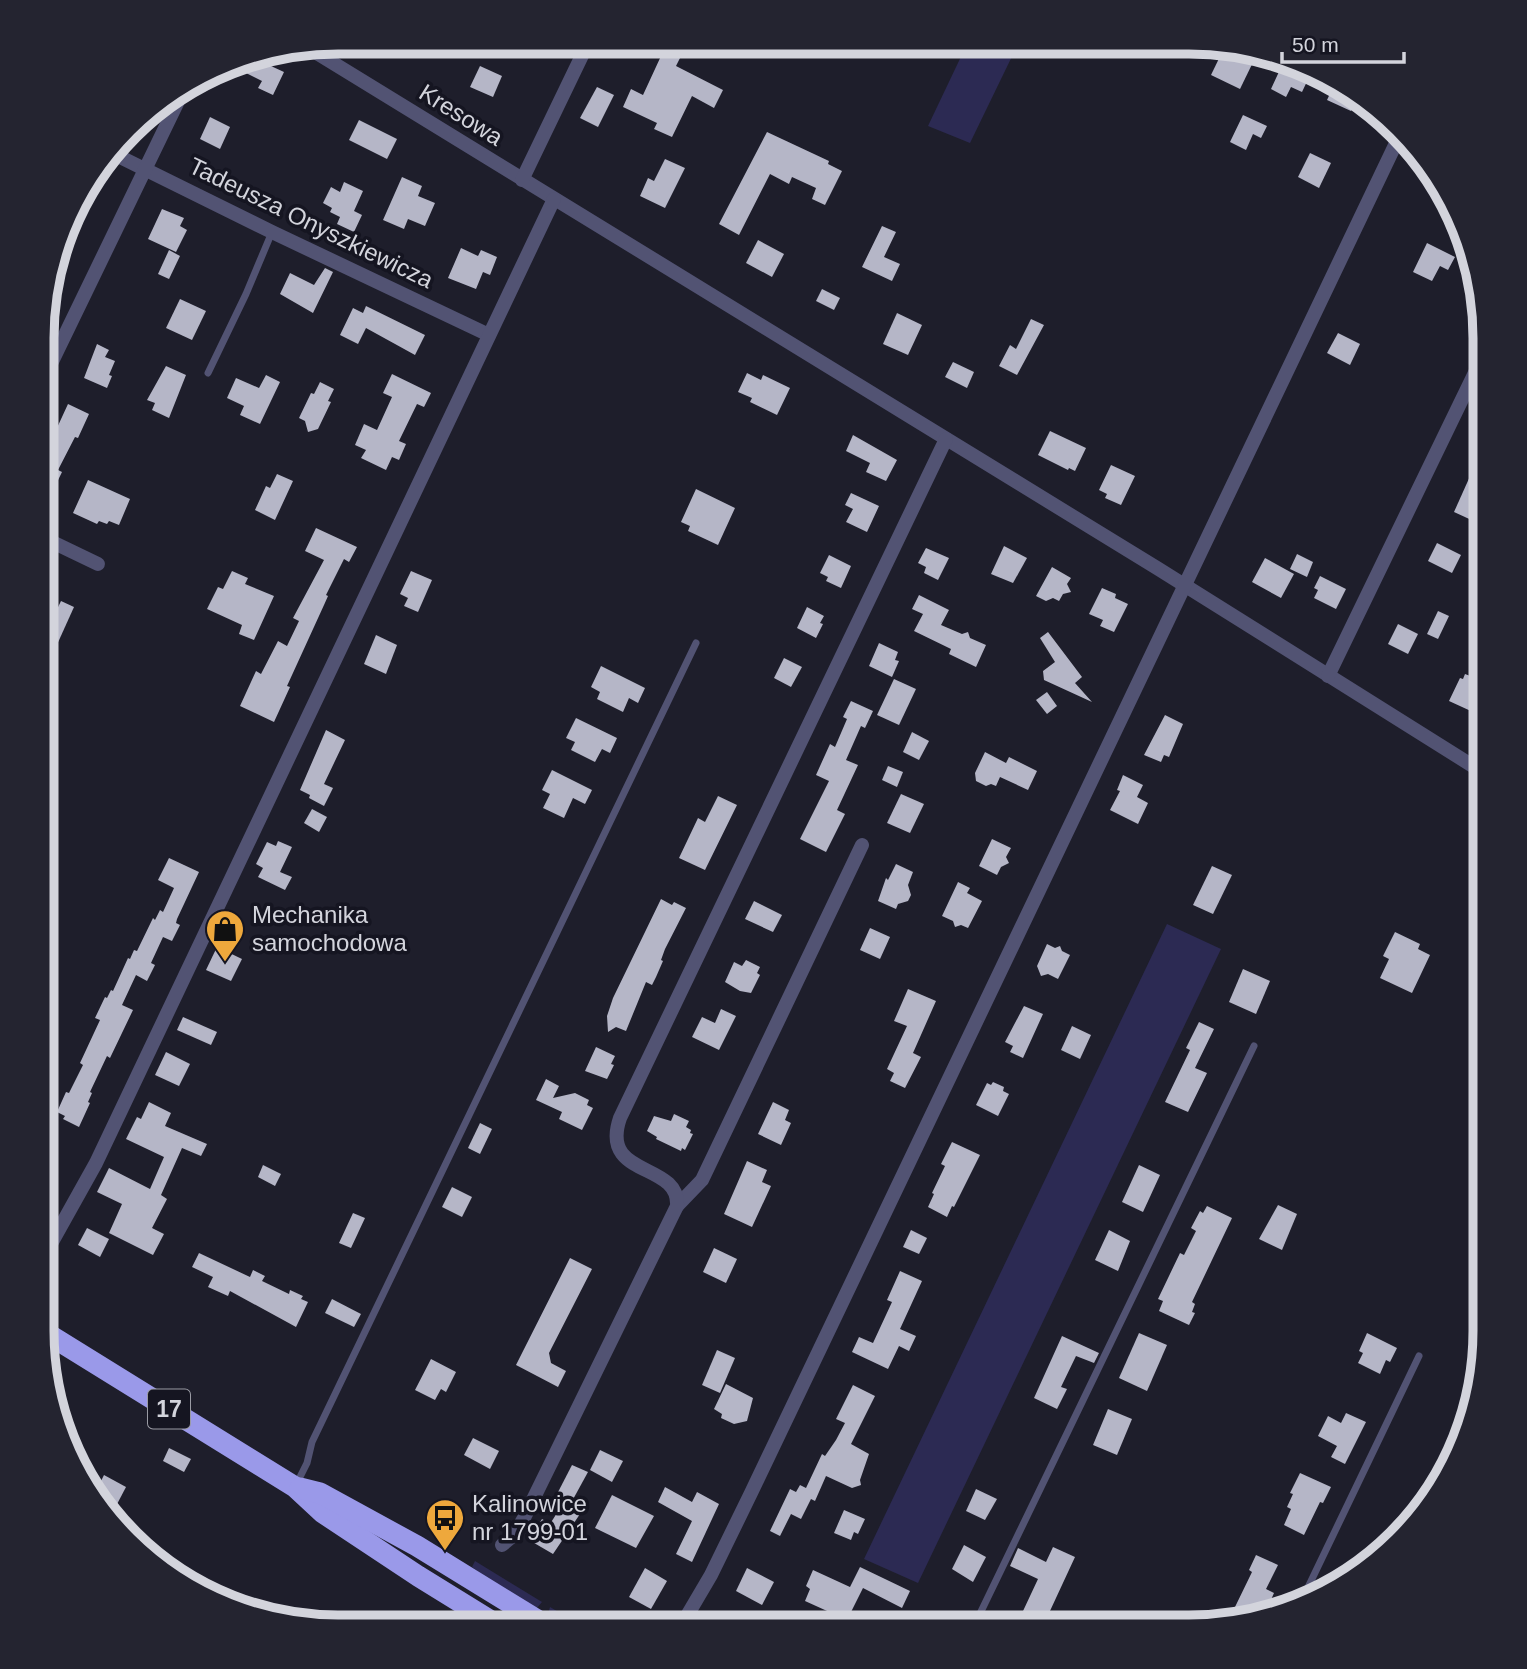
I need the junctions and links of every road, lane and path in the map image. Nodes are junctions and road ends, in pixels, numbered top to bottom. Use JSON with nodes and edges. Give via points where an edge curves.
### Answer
{"nodes":[{"id":1,"x":583,"y":54,"type":"edge"},
{"id":2,"x":320,"y":55,"type":"edge"},
{"id":3,"x":176,"y":105,"type":"edge"},
{"id":4,"x":1396,"y":144,"type":"edge"},
{"id":5,"x":120,"y":157,"type":"edge"},
{"id":6,"x":145,"y":168,"type":"junction"},
{"id":7,"x":522,"y":180,"type":"junction"},
{"id":8,"x":554,"y":199,"type":"junction"},
{"id":9,"x":272,"y":232,"type":"junction"},
{"id":10,"x":489,"y":335,"type":"junction"},
{"id":11,"x":54,"y":357,"type":"edge"},
{"id":12,"x":208,"y":373,"type":"dead end"},
{"id":13,"x":1473,"y":377,"type":"edge"},
{"id":14,"x":946,"y":439,"type":"junction"},
{"id":15,"x":54,"y":543,"type":"edge"},
{"id":16,"x":98,"y":565,"type":"dead end"},
{"id":17,"x":1183,"y":585,"type":"junction"},
{"id":18,"x":696,"y":643,"type":"dead end"},
{"id":19,"x":1328,"y":676,"type":"junction"},
{"id":20,"x":1473,"y":766,"type":"edge"},
{"id":21,"x":862,"y":845,"type":"dead end"},
{"id":22,"x":1254,"y":1046,"type":"dead end"},
{"id":23,"x":677,"y":1206,"type":"junction"},
{"id":24,"x":54,"y":1238,"type":"edge"},
{"id":25,"x":54,"y":1339,"type":"edge"},
{"id":26,"x":1419,"y":1356,"type":"dead end"},
{"id":27,"x":295,"y":1487,"type":"junction"},
{"id":28,"x":502,"y":1545,"type":"dead end"},
{"id":29,"x":1307,"y":1589,"type":"edge"},
{"id":30,"x":482,"y":1615,"type":"edge"},
{"id":31,"x":529,"y":1615,"type":"edge"},
{"id":32,"x":689,"y":1615,"type":"edge"},
{"id":33,"x":979,"y":1615,"type":"edge"}],
"edges":[{"from":1,"to":7,"type":"street"},
{"from":2,"to":7,"type":"street","name":"Kresowa"},
{"from":3,"to":6,"type":"street"},
{"from":4,"to":17,"type":"street"},
{"from":5,"to":6,"type":"street","name":"Tadeusza Onyszkiewicza"},
{"from":6,"to":9,"type":"street","name":"Tadeusza Onyszkiewicza"},
{"from":6,"to":11,"type":"street"},
{"from":7,"to":8,"type":"street","name":"Kresowa"},
{"from":8,"to":10,"type":"street"},
{"from":8,"to":14,"type":"street","name":"Kresowa"},
{"from":9,"to":10,"type":"street","name":"Tadeusza Onyszkiewicza"},
{"from":9,"to":12,"type":"lane"},
{"from":10,"to":24,"type":"street","via":[[96,1163]]},
{"from":13,"to":19,"type":"street"},
{"from":14,"to":17,"type":"street","name":"Kresowa"},
{"from":14,"to":23,"type":"street","via":[[620,1118],[616,1134],[620,1153],[663,1180],[676,1195]]},
{"from":15,"to":16,"type":"street"},
{"from":17,"to":19,"type":"street","name":"Kresowa"},
{"from":17,"to":32,"type":"street"},
{"from":18,"to":27,"type":"lane","via":[[312,1442]]},
{"from":19,"to":20,"type":"street","name":"Kresowa"},
{"from":21,"to":23,"type":"street","via":[[702,1180]]},
{"from":22,"to":33,"type":"lane"},
{"from":23,"to":28,"type":"street","via":[[524,1518]]},
{"from":25,"to":27,"type":"highway","number":"17"},
{"from":26,"to":29,"type":"lane"},
{"from":27,"to":30,"type":"highway","number":"17","via":[[323,1513]]},
{"from":27,"to":31,"type":"highway","number":"17","via":[[320,1493],[356,1512]]}]}
